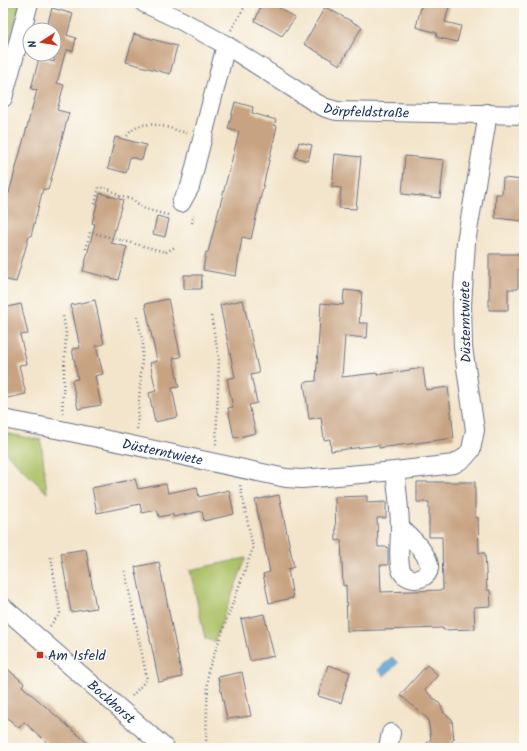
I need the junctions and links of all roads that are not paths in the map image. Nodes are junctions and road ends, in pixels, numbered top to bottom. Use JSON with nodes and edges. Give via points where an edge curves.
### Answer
{"nodes":[{"id":1,"x":29,"y":3,"type":"edge"},
{"id":2,"x":144,"y":3,"type":"edge"},
{"id":3,"x":228,"y":39,"type":"junction"},
{"id":4,"x":3,"y":98,"type":"edge"},
{"id":5,"x":523,"y":109,"type":"edge"},
{"id":6,"x":487,"y":113,"type":"junction"},
{"id":7,"x":176,"y":209,"type":"road end"},
{"id":8,"x":3,"y":419,"type":"edge"},
{"id":9,"x":395,"y":471,"type":"junction"},
{"id":10,"x":400,"y":527,"type":"dead end"},
{"id":11,"x":3,"y":607,"type":"edge"},
{"id":12,"x":165,"y":748,"type":"edge"}],
"edges":[{"from":1,"to":4,"type":"street"},
{"from":2,"to":3,"type":"street","name":"Dörpfeldstraße"},
{"from":3,"to":6,"type":"street","name":"Dörpfeldstraße","via":[[326,108]]},
{"from":3,"to":7,"type":"street","via":[[190,187]]},
{"from":5,"to":6,"type":"street","name":"Dörpfeldstraße"},
{"from":6,"to":9,"type":"street","name":"Düsterntwiete","via":[[467,234],[462,305],[463,347],[475,430],[471,450],[454,464]]},
{"from":8,"to":9,"type":"street","name":"Düsterntwiete","via":[[286,478],[302,479]]},
{"from":9,"to":10,"type":"street"},
{"from":11,"to":12,"type":"street","name":"Bockhorst"}]}
